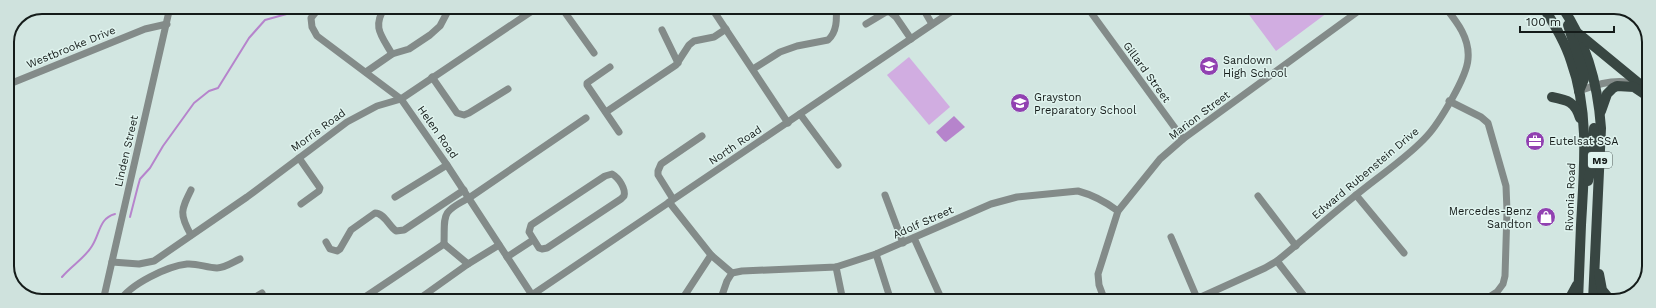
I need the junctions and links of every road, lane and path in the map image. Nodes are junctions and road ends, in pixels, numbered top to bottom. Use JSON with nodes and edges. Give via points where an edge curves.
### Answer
{"nodes":[{"id":1,"x":169,"y":14,"type":"edge"},
{"id":2,"x":314,"y":14,"type":"edge"},
{"id":3,"x":381,"y":14,"type":"edge"},
{"id":4,"x":446,"y":14,"type":"edge"},
{"id":5,"x":528,"y":14,"type":"edge"},
{"id":6,"x":566,"y":14,"type":"edge"},
{"id":7,"x":716,"y":14,"type":"edge"},
{"id":8,"x":837,"y":14,"type":"edge"},
{"id":9,"x":883,"y":14,"type":"edge"},
{"id":10,"x":892,"y":14,"type":"edge"},
{"id":11,"x":926,"y":14,"type":"edge"},
{"id":12,"x":947,"y":14,"type":"edge"},
{"id":13,"x":1090,"y":14,"type":"edge"},
{"id":14,"x":1092,"y":14,"type":"edge"},
{"id":15,"x":1354,"y":14,"type":"edge"},
{"id":16,"x":1451,"y":14,"type":"edge"},
{"id":17,"x":1548,"y":14,"type":"edge"},
{"id":18,"x":1564,"y":14,"type":"edge"},
{"id":19,"x":1566,"y":14,"type":"edge"},
{"id":20,"x":1094,"y":17,"type":"junction"},
{"id":21,"x":167,"y":24,"type":"junction"},
{"id":22,"x":866,"y":24,"type":"dead end"},
{"id":23,"x":932,"y":24,"type":"junction"},
{"id":24,"x":726,"y":29,"type":"junction"},
{"id":25,"x":662,"y":30,"type":"dead end"},
{"id":26,"x":1578,"y":33,"type":"junction"},
{"id":27,"x":911,"y":39,"type":"junction"},
{"id":28,"x":594,"y":53,"type":"dead end"},
{"id":29,"x":392,"y":54,"type":"junction"},
{"id":30,"x":678,"y":63,"type":"junction"},
{"id":31,"x":610,"y":68,"type":"dead end"},
{"id":32,"x":753,"y":69,"type":"junction"},
{"id":33,"x":366,"y":72,"type":"junction"},
{"id":34,"x":432,"y":78,"type":"junction"},
{"id":35,"x":14,"y":82,"type":"edge"},
{"id":36,"x":1596,"y":85,"type":"junction"},
{"id":37,"x":1642,"y":86,"type":"edge"},
{"id":38,"x":1642,"y":87,"type":"edge"},
{"id":39,"x":508,"y":89,"type":"dead end"},
{"id":40,"x":1578,"y":90,"type":"junction"},
{"id":41,"x":1642,"y":92,"type":"edge"},
{"id":42,"x":1552,"y":97,"type":"dead end"},
{"id":43,"x":401,"y":99,"type":"junction"},
{"id":44,"x":1449,"y":101,"type":"junction"},
{"id":45,"x":606,"y":112,"type":"junction"},
{"id":46,"x":1600,"y":112,"type":"junction"},
{"id":47,"x":800,"y":114,"type":"junction"},
{"id":48,"x":586,"y":118,"type":"dead end"},
{"id":49,"x":788,"y":123,"type":"junction"},
{"id":50,"x":1584,"y":130,"type":"junction"},
{"id":51,"x":619,"y":132,"type":"dead end"},
{"id":52,"x":702,"y":136,"type":"dead end"},
{"id":53,"x":1183,"y":139,"type":"junction"},
{"id":54,"x":298,"y":158,"type":"junction"},
{"id":55,"x":447,"y":164,"type":"junction"},
{"id":56,"x":838,"y":165,"type":"dead end"},
{"id":57,"x":191,"y":190,"type":"dead end"},
{"id":58,"x":464,"y":190,"type":"junction"},
{"id":59,"x":885,"y":195,"type":"dead end"},
{"id":60,"x":1356,"y":195,"type":"junction"},
{"id":61,"x":1258,"y":196,"type":"dead end"},
{"id":62,"x":394,"y":197,"type":"dead end"},
{"id":63,"x":469,"y":198,"type":"junction"},
{"id":64,"x":671,"y":201,"type":"junction"},
{"id":65,"x":1583,"y":201,"type":"junction"},
{"id":66,"x":301,"y":204,"type":"dead end"},
{"id":67,"x":1118,"y":211,"type":"junction"},
{"id":68,"x":191,"y":234,"type":"junction"},
{"id":69,"x":1171,"y":237,"type":"dead end"},
{"id":70,"x":914,"y":238,"type":"junction"},
{"id":71,"x":532,"y":240,"type":"junction"},
{"id":72,"x":326,"y":242,"type":"dead end"},
{"id":73,"x":902,"y":242,"type":"junction"},
{"id":74,"x":444,"y":244,"type":"junction"},
{"id":75,"x":499,"y":245,"type":"junction"},
{"id":76,"x":1296,"y":246,"type":"junction"},
{"id":77,"x":1404,"y":253,"type":"dead end"},
{"id":78,"x":876,"y":254,"type":"junction"},
{"id":79,"x":1595,"y":254,"type":"junction"},
{"id":80,"x":711,"y":255,"type":"junction"},
{"id":81,"x":507,"y":257,"type":"junction"},
{"id":82,"x":240,"y":259,"type":"dead end"},
{"id":83,"x":1277,"y":261,"type":"junction"},
{"id":84,"x":112,"y":262,"type":"junction"},
{"id":85,"x":468,"y":264,"type":"junction"},
{"id":86,"x":836,"y":267,"type":"junction"},
{"id":87,"x":732,"y":273,"type":"junction"},
{"id":88,"x":1579,"y":280,"type":"junction"},
{"id":89,"x":105,"y":294,"type":"edge"},
{"id":90,"x":126,"y":294,"type":"edge"},
{"id":91,"x":369,"y":294,"type":"edge"},
{"id":92,"x":426,"y":294,"type":"edge"},
{"id":93,"x":531,"y":294,"type":"edge"},
{"id":94,"x":533,"y":294,"type":"edge"},
{"id":95,"x":686,"y":294,"type":"edge"},
{"id":96,"x":722,"y":294,"type":"edge"},
{"id":97,"x":842,"y":294,"type":"edge"},
{"id":98,"x":889,"y":294,"type":"edge"},
{"id":99,"x":939,"y":294,"type":"edge"},
{"id":100,"x":1103,"y":294,"type":"edge"},
{"id":101,"x":1192,"y":294,"type":"edge"},
{"id":102,"x":1207,"y":294,"type":"edge"},
{"id":103,"x":1303,"y":294,"type":"edge"},
{"id":104,"x":1494,"y":294,"type":"edge"},
{"id":105,"x":1572,"y":294,"type":"edge"},
{"id":106,"x":1578,"y":294,"type":"edge"},
{"id":107,"x":1593,"y":294,"type":"edge"},
{"id":108,"x":1606,"y":294,"type":"edge"}],
"edges":[{"from":1,"to":21,"type":"street","name":"Linden Street"},
{"from":2,"to":33,"type":"street","name":"Helen Road","via":[[311,18],[312,27],[317,36]]},
{"from":3,"to":29,"type":"street","via":[[378,27]]},
{"from":4,"to":29,"type":"street","via":[[436,31],[409,49]]},
{"from":5,"to":34,"type":"street","name":"Morris Road"},
{"from":6,"to":28,"type":"street"},
{"from":7,"to":24,"type":"street"},
{"from":8,"to":32,"type":"street","via":[[834,31],[828,40],[780,52]]},
{"from":9,"to":22,"type":"street"},
{"from":10,"to":27,"type":"street"},
{"from":11,"to":23,"type":"street"},
{"from":12,"to":23,"type":"street","name":"North Road"},
{"from":13,"to":20,"type":"street","name":"Gillard Street"},
{"from":14,"to":20,"type":"street","name":"Gillard Street"},
{"from":15,"to":53,"type":"street","name":"Marion Street"},
{"from":16,"to":44,"type":"street","name":"Edward Rubenstein Drive","via":[[1464,36],[1468,60],[1465,72]]},
{"from":17,"to":40,"type":"main road","name":"Rivonia Road","number":"M9","via":[[1565,45]]},
{"from":18,"to":40,"type":"main road","via":[[1584,75]]},
{"from":19,"to":26,"type":"main road","number":"M9"},
{"from":20,"to":53,"type":"street","name":"Gillard Street"},
{"from":21,"to":35,"type":"street","name":"Westbrooke Drive","via":[[145,30]]},
{"from":21,"to":84,"type":"street","name":"Linden Street"},
{"from":23,"to":27,"type":"street","name":"North Road"},
{"from":24,"to":30,"type":"street","via":[[714,37],[694,41]]},
{"from":24,"to":32,"type":"street"},
{"from":25,"to":30,"type":"street"},
{"from":26,"to":36,"type":"main road","number":"M9"},
{"from":26,"to":37,"type":"main road"},
{"from":27,"to":47,"type":"street","name":"North Road"},
{"from":29,"to":33,"type":"street"},
{"from":30,"to":45,"type":"street"},
{"from":31,"to":45,"type":"street","via":[[587,83]]},
{"from":32,"to":49,"type":"street"},
{"from":33,"to":43,"type":"street","name":"Helen Road"},
{"from":34,"to":39,"type":"street","via":[[461,115],[469,114]]},
{"from":34,"to":43,"type":"street","name":"Morris Road"},
{"from":36,"to":38,"type":"street","via":[[1615,81]]},
{"from":36,"to":40,"type":"street"},
{"from":36,"to":46,"type":"main road","number":"M9"},
{"from":36,"to":65,"type":"main road","via":[[1593,98],[1595,130],[1591,169]]},
{"from":40,"to":50,"type":"main road","name":"Rivonia Road","number":"M9"},
{"from":41,"to":46,"type":"main road","via":[[1634,87],[1617,86],[1607,94]]},
{"from":42,"to":50,"type":"main road","via":[[1566,99],[1574,105]]},
{"from":43,"to":54,"type":"street","name":"Morris Road","via":[[377,106],[352,118]]},
{"from":43,"to":55,"type":"street","name":"Helen Road"},
{"from":44,"to":60,"type":"street","name":"Edward Rubenstein Drive","via":[[1425,138]]},
{"from":44,"to":104,"type":"street","via":[[1481,116],[1488,123],[1506,186],[1505,276],[1501,289]]},
{"from":45,"to":51,"type":"street"},
{"from":46,"to":79,"type":"main road","number":"M9"},
{"from":47,"to":49,"type":"street","name":"North Road"},
{"from":47,"to":56,"type":"street"},
{"from":48,"to":63,"type":"street"},
{"from":49,"to":64,"type":"street","name":"North Road"},
{"from":50,"to":65,"type":"main road","name":"Rivonia Road","number":"M9"},
{"from":52,"to":64,"type":"street","via":[[661,164],[658,175]]},
{"from":53,"to":67,"type":"street","name":"Marion Street","via":[[1160,159]]},
{"from":54,"to":66,"type":"street","via":[[320,188]]},
{"from":54,"to":68,"type":"street","name":"Morris Road","via":[[247,197]]},
{"from":55,"to":58,"type":"street","name":"Helen Road"},
{"from":55,"to":62,"type":"street"},
{"from":57,"to":68,"type":"street","via":[[182,218]]},
{"from":58,"to":63,"type":"street","name":"Helen Road"},
{"from":58,"to":72,"type":"street","via":[[404,230],[396,231],[382,215],[375,213],[351,230],[340,249],[330,249]]},
{"from":59,"to":73,"type":"street"},
{"from":60,"to":76,"type":"street","name":"Edward Rubenstein Drive"},
{"from":60,"to":77,"type":"street"},
{"from":61,"to":76,"type":"street"},
{"from":63,"to":74,"type":"street","via":[[447,212]]},
{"from":63,"to":75,"type":"street","name":"Helen Road"},
{"from":64,"to":80,"type":"street"},
{"from":64,"to":94,"type":"street","name":"North Road"},
{"from":65,"to":88,"type":"main road","name":"Rivonia Road","number":"M9"},
{"from":67,"to":70,"type":"street","name":"Adolf Street","via":[[1086,193],[1017,197],[991,204]]},
{"from":67,"to":100,"type":"street","via":[[1098,274]]},
{"from":68,"to":84,"type":"street","name":"Morris Road","via":[[151,262]]},
{"from":69,"to":101,"type":"street"},
{"from":70,"to":73,"type":"street","name":"Adolf Street"},
{"from":70,"to":99,"type":"street"},
{"from":71,"to":71,"type":"street","via":[[528,232],[531,225],[605,176],[616,176],[624,189],[624,196],[621,199],[547,248],[539,248]]},
{"from":71,"to":81,"type":"street"},
{"from":73,"to":78,"type":"street","name":"Adolf Street"},
{"from":74,"to":85,"type":"street"},
{"from":74,"to":91,"type":"street"},
{"from":75,"to":81,"type":"street","name":"Helen Road"},
{"from":75,"to":85,"type":"street"},
{"from":76,"to":83,"type":"street","name":"Edward Rubenstein Drive"},
{"from":78,"to":86,"type":"street","name":"Adolf Street"},
{"from":78,"to":98,"type":"street"},
{"from":79,"to":107,"type":"main road","number":"M9"},
{"from":79,"to":108,"type":"main road","via":[[1601,287]]},
{"from":80,"to":87,"type":"street"},
{"from":80,"to":95,"type":"street"},
{"from":81,"to":93,"type":"street","name":"Helen Road"},
{"from":82,"to":90,"type":"street","via":[[218,268],[195,264],[177,266],[163,271]]},
{"from":83,"to":102,"type":"street","name":"Edward Rubenstein Drive"},
{"from":83,"to":103,"type":"street"},
{"from":84,"to":89,"type":"street","name":"Linden Street"},
{"from":85,"to":92,"type":"street"},
{"from":86,"to":87,"type":"street","name":"Adolf Street"},
{"from":86,"to":97,"type":"street"},
{"from":87,"to":96,"type":"street"},
{"from":88,"to":105,"type":"main road"},
{"from":88,"to":106,"type":"main road","name":"Rivonia Road","number":"M9"}]}
